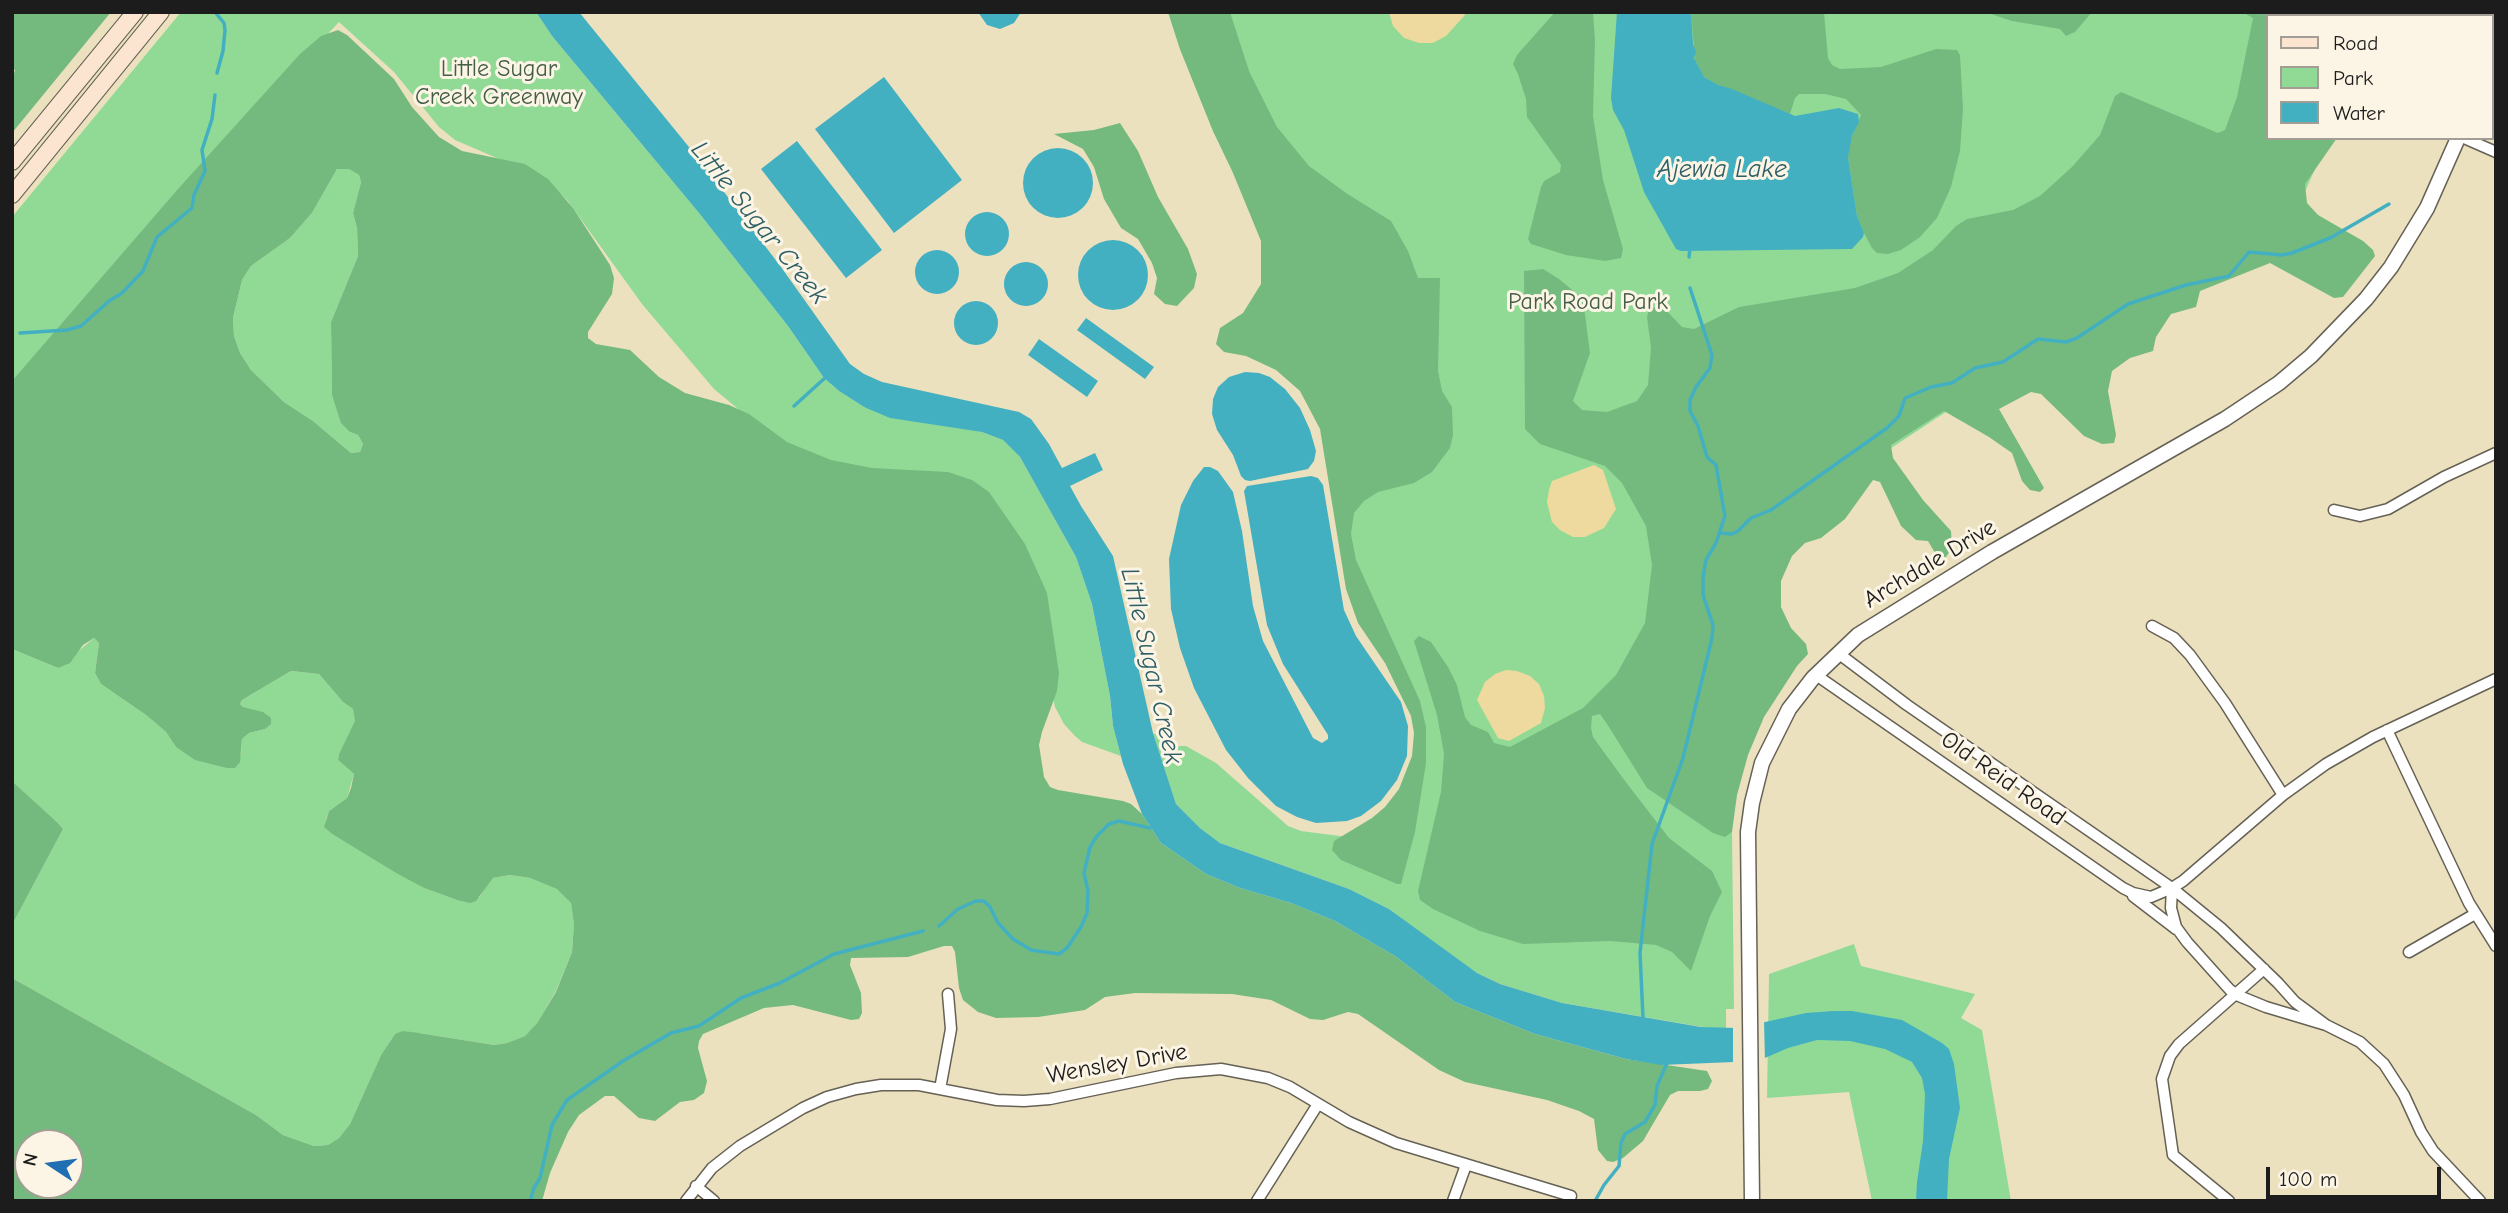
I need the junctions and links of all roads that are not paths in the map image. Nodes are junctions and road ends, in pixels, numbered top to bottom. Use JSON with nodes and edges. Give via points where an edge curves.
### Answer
{"nodes":[{"id":1,"x":135,"y":12,"type":"edge"},
{"id":2,"x":161,"y":12,"type":"edge"},
{"id":3,"x":2457,"y":140,"type":"edge"},
{"id":4,"x":2469,"y":140,"type":"edge"},
{"id":5,"x":2496,"y":152,"type":"edge"},
{"id":6,"x":12,"y":162,"type":"edge"},
{"id":7,"x":12,"y":195,"type":"edge"},
{"id":8,"x":2496,"y":453,"type":"edge"},
{"id":9,"x":2334,"y":510,"type":"dead end"},
{"id":10,"x":2152,"y":626,"type":"dead end"},
{"id":11,"x":1838,"y":653,"type":"junction"},
{"id":12,"x":1816,"y":675,"type":"junction"},
{"id":13,"x":2496,"y":679,"type":"edge"},
{"id":14,"x":2387,"y":730,"type":"junction"},
{"id":15,"x":2283,"y":795,"type":"junction"},
{"id":16,"x":2123,"y":888,"type":"junction"},
{"id":17,"x":2172,"y":888,"type":"junction"},
{"id":18,"x":2475,"y":914,"type":"junction"},
{"id":19,"x":2181,"y":934,"type":"junction"},
{"id":20,"x":2496,"y":947,"type":"edge"},
{"id":21,"x":2409,"y":953,"type":"dead end"},
{"id":22,"x":2264,"y":969,"type":"junction"},
{"id":23,"x":948,"y":994,"type":"dead end"},
{"id":24,"x":2236,"y":994,"type":"junction"},
{"id":25,"x":2326,"y":1025,"type":"junction"},
{"id":26,"x":940,"y":1089,"type":"junction"},
{"id":27,"x":1318,"y":1104,"type":"junction"},
{"id":28,"x":1466,"y":1165,"type":"junction"},
{"id":29,"x":696,"y":1186,"type":"junction"},
{"id":30,"x":1571,"y":1196,"type":"dead end"},
{"id":31,"x":686,"y":1201,"type":"edge"},
{"id":32,"x":714,"y":1201,"type":"edge"},
{"id":33,"x":1257,"y":1201,"type":"edge"},
{"id":34,"x":1453,"y":1201,"type":"edge"},
{"id":35,"x":1752,"y":1201,"type":"edge"},
{"id":36,"x":2229,"y":1201,"type":"edge"},
{"id":37,"x":2480,"y":1201,"type":"edge"}],
"edges":[{"from":1,"to":6,"type":"main road"},
{"from":2,"to":7,"type":"main road"},
{"from":3,"to":11,"type":"street","name":"Archdale Drive","via":[[2427,208],[2391,267],[2342,327],[2279,383],[2225,419],[1992,552],[1858,635]]},
{"from":4,"to":5,"type":"street"},
{"from":8,"to":9,"type":"street","via":[[2388,509],[2360,516]]},
{"from":10,"to":15,"type":"street","via":[[2190,654]]},
{"from":11,"to":12,"type":"street","name":"Archdale Drive"},
{"from":11,"to":17,"type":"street","name":"Old Reid Road"},
{"from":12,"to":16,"type":"street","name":"Old Reid Road"},
{"from":12,"to":35,"type":"street","name":"Archdale Drive","via":[[1778,727],[1752,803],[1748,856]]},
{"from":13,"to":14,"type":"street","name":"Old Reid Road"},
{"from":14,"to":15,"type":"street","name":"Old Reid Road"},
{"from":14,"to":18,"type":"street"},
{"from":15,"to":17,"type":"street","name":"Old Reid Road"},
{"from":16,"to":17,"type":"street","name":"Old Reid Road","via":[[2151,897]]},
{"from":16,"to":19,"type":"street"},
{"from":17,"to":19,"type":"street","via":[[2172,918]]},
{"from":17,"to":22,"type":"street"},
{"from":18,"to":20,"type":"street"},
{"from":18,"to":21,"type":"street"},
{"from":19,"to":24,"type":"street"},
{"from":22,"to":24,"type":"street"},
{"from":22,"to":25,"type":"street","via":[[2295,1002]]},
{"from":23,"to":26,"type":"street","via":[[951,1029]]},
{"from":24,"to":25,"type":"street"},
{"from":24,"to":36,"type":"street","via":[[2179,1044],[2162,1079],[2173,1155]]},
{"from":25,"to":37,"type":"street","via":[[2351,1035],[2384,1064],[2433,1151]]},
{"from":26,"to":27,"type":"street","name":"Wensley Drive","via":[[1024,1101],[1221,1069],[1268,1078]]},
{"from":26,"to":29,"type":"street","name":"Wensley Drive","via":[[881,1085],[827,1097],[740,1146]]},
{"from":27,"to":28,"type":"street","name":"Wensley Drive","via":[[1364,1130]]},
{"from":27,"to":33,"type":"street"},
{"from":28,"to":30,"type":"street","name":"Wensley Drive"},
{"from":28,"to":34,"type":"street"},
{"from":29,"to":31,"type":"street","name":"Wensley Drive"},
{"from":29,"to":32,"type":"street"}]}
